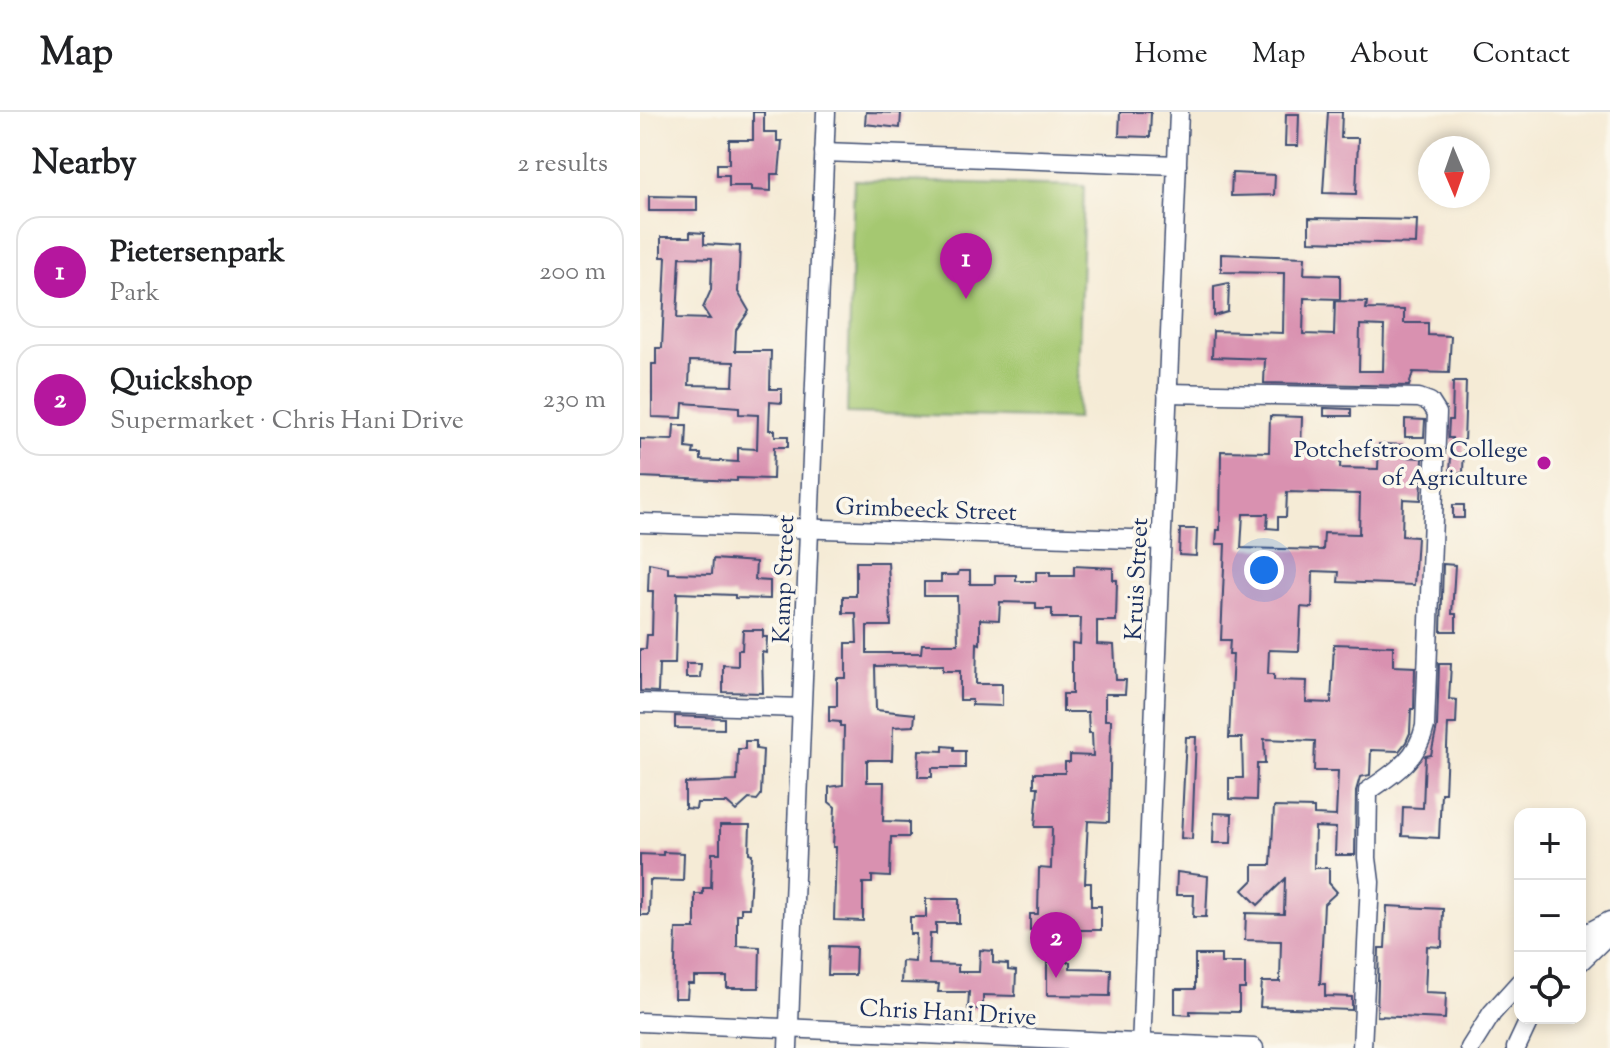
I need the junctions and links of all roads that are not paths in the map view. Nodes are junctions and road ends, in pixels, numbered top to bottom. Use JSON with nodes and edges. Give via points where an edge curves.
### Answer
{"nodes":[{"id":1,"x":826,"y":112,"type":"edge"},
{"id":2,"x":1179,"y":112,"type":"edge"},
{"id":3,"x":824,"y":152,"type":"junction"},
{"id":4,"x":1177,"y":165,"type":"junction"},
{"id":5,"x":1167,"y":393,"type":"junction"},
{"id":6,"x":640,"y":523,"type":"edge"},
{"id":7,"x":809,"y":529,"type":"junction"},
{"id":8,"x":1162,"y":540,"type":"junction"},
{"id":9,"x":640,"y":703,"type":"edge"},
{"id":10,"x":801,"y":708,"type":"junction"},
{"id":11,"x":1610,"y":921,"type":"edge"},
{"id":12,"x":1610,"y":933,"type":"edge"},
{"id":13,"x":1586,"y":934,"type":"edge"},
{"id":14,"x":1586,"y":956,"type":"edge"},
{"id":15,"x":1514,"y":989,"type":"edge"},
{"id":16,"x":640,"y":1022,"type":"edge"},
{"id":17,"x":1527,"y":1024,"type":"edge"},
{"id":18,"x":789,"y":1028,"type":"junction"},
{"id":19,"x":1141,"y":1046,"type":"edge"},
{"id":20,"x":788,"y":1048,"type":"edge"},
{"id":21,"x":1254,"y":1048,"type":"edge"},
{"id":22,"x":1362,"y":1048,"type":"edge"},
{"id":23,"x":1470,"y":1048,"type":"edge"},
{"id":24,"x":1516,"y":1048,"type":"edge"}],
"edges":[{"from":1,"to":3,"type":"street","name":"Kamp Street"},
{"from":2,"to":4,"type":"street","name":"Kruis Street"},
{"from":3,"to":4,"type":"street"},
{"from":3,"to":7,"type":"street","name":"Kamp Street"},
{"from":4,"to":5,"type":"street","name":"Kruis Street"},
{"from":5,"to":8,"type":"street","name":"Kruis Street"},
{"from":5,"to":22,"type":"street","via":[[1419,398],[1437,413],[1425,726],[1411,759],[1368,791],[1370,882]]},
{"from":6,"to":7,"type":"street","name":"Grimbeeck Street"},
{"from":7,"to":8,"type":"street","name":"Grimbeeck Street"},
{"from":7,"to":10,"type":"street","name":"Kamp Street"},
{"from":8,"to":19,"type":"street","name":"Kruis Street"},
{"from":9,"to":10,"type":"street"},
{"from":10,"to":18,"type":"street","name":"Kamp Street"},
{"from":11,"to":13,"type":"street"},
{"from":12,"to":14,"type":"street"},
{"from":15,"to":23,"type":"street"},
{"from":16,"to":18,"type":"street","name":"Chris Hani Drive"},
{"from":17,"to":24,"type":"street"},
{"from":18,"to":19,"type":"street","name":"Chris Hani Drive"},
{"from":18,"to":20,"type":"street","name":"Kamp Street"},
{"from":19,"to":21,"type":"street","name":"Chris Hani Drive"}]}
